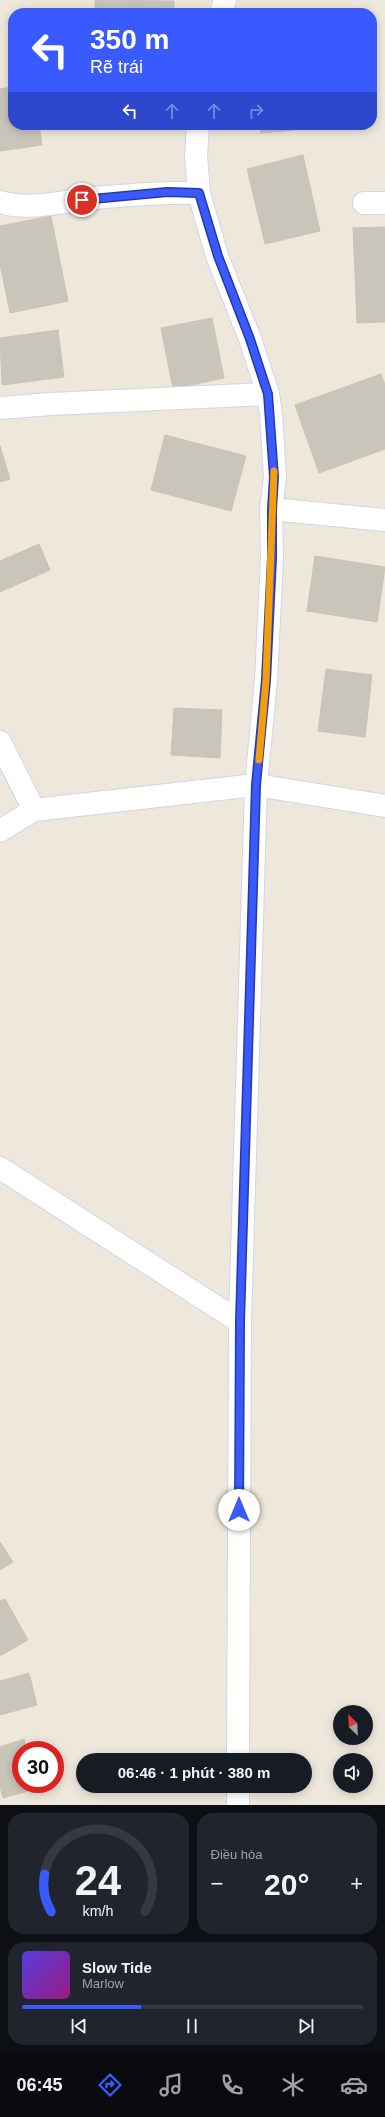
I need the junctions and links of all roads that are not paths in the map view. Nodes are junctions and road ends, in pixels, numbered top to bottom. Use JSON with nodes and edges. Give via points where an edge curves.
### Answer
{"nodes":[{"id":1,"x":198,"y":130,"type":"edge"},
{"id":2,"x":199,"y":193,"type":"junction"},
{"id":3,"x":0,"y":202,"type":"edge"},
{"id":4,"x":364,"y":203,"type":"dead end"},
{"id":5,"x":385,"y":203,"type":"edge"},
{"id":6,"x":268,"y":394,"type":"junction"},
{"id":7,"x":0,"y":408,"type":"edge"},
{"id":8,"x":272,"y":509,"type":"junction"},
{"id":9,"x":385,"y":520,"type":"edge"},
{"id":10,"x":0,"y":742,"type":"edge"},
{"id":11,"x":256,"y":785,"type":"junction"},
{"id":12,"x":385,"y":806,"type":"edge"},
{"id":13,"x":34,"y":810,"type":"junction"},
{"id":14,"x":0,"y":831,"type":"edge"},
{"id":15,"x":0,"y":1168,"type":"edge"},
{"id":16,"x":240,"y":1322,"type":"junction"},
{"id":17,"x":238,"y":1753,"type":"edge"},
{"id":18,"x":238,"y":1793,"type":"edge"},
{"id":19,"x":238,"y":1805,"type":"edge"}],
"edges":[{"from":1,"to":2,"type":"street","via":[[196,156]]},
{"from":2,"to":3,"type":"street","via":[[167,192],[44,204]]},
{"from":2,"to":6,"type":"street","via":[[218,256]]},
{"from":4,"to":5,"type":"street"},
{"from":6,"to":7,"type":"street"},
{"from":6,"to":8,"type":"street","via":[[274,477]]},
{"from":8,"to":9,"type":"street"},
{"from":8,"to":11,"type":"street","via":[[266,680]]},
{"from":10,"to":13,"type":"street"},
{"from":11,"to":12,"type":"street"},
{"from":11,"to":13,"type":"street"},
{"from":11,"to":16,"type":"street"},
{"from":13,"to":14,"type":"street"},
{"from":15,"to":16,"type":"street"},
{"from":16,"to":17,"type":"street"},
{"from":18,"to":19,"type":"street"}]}
